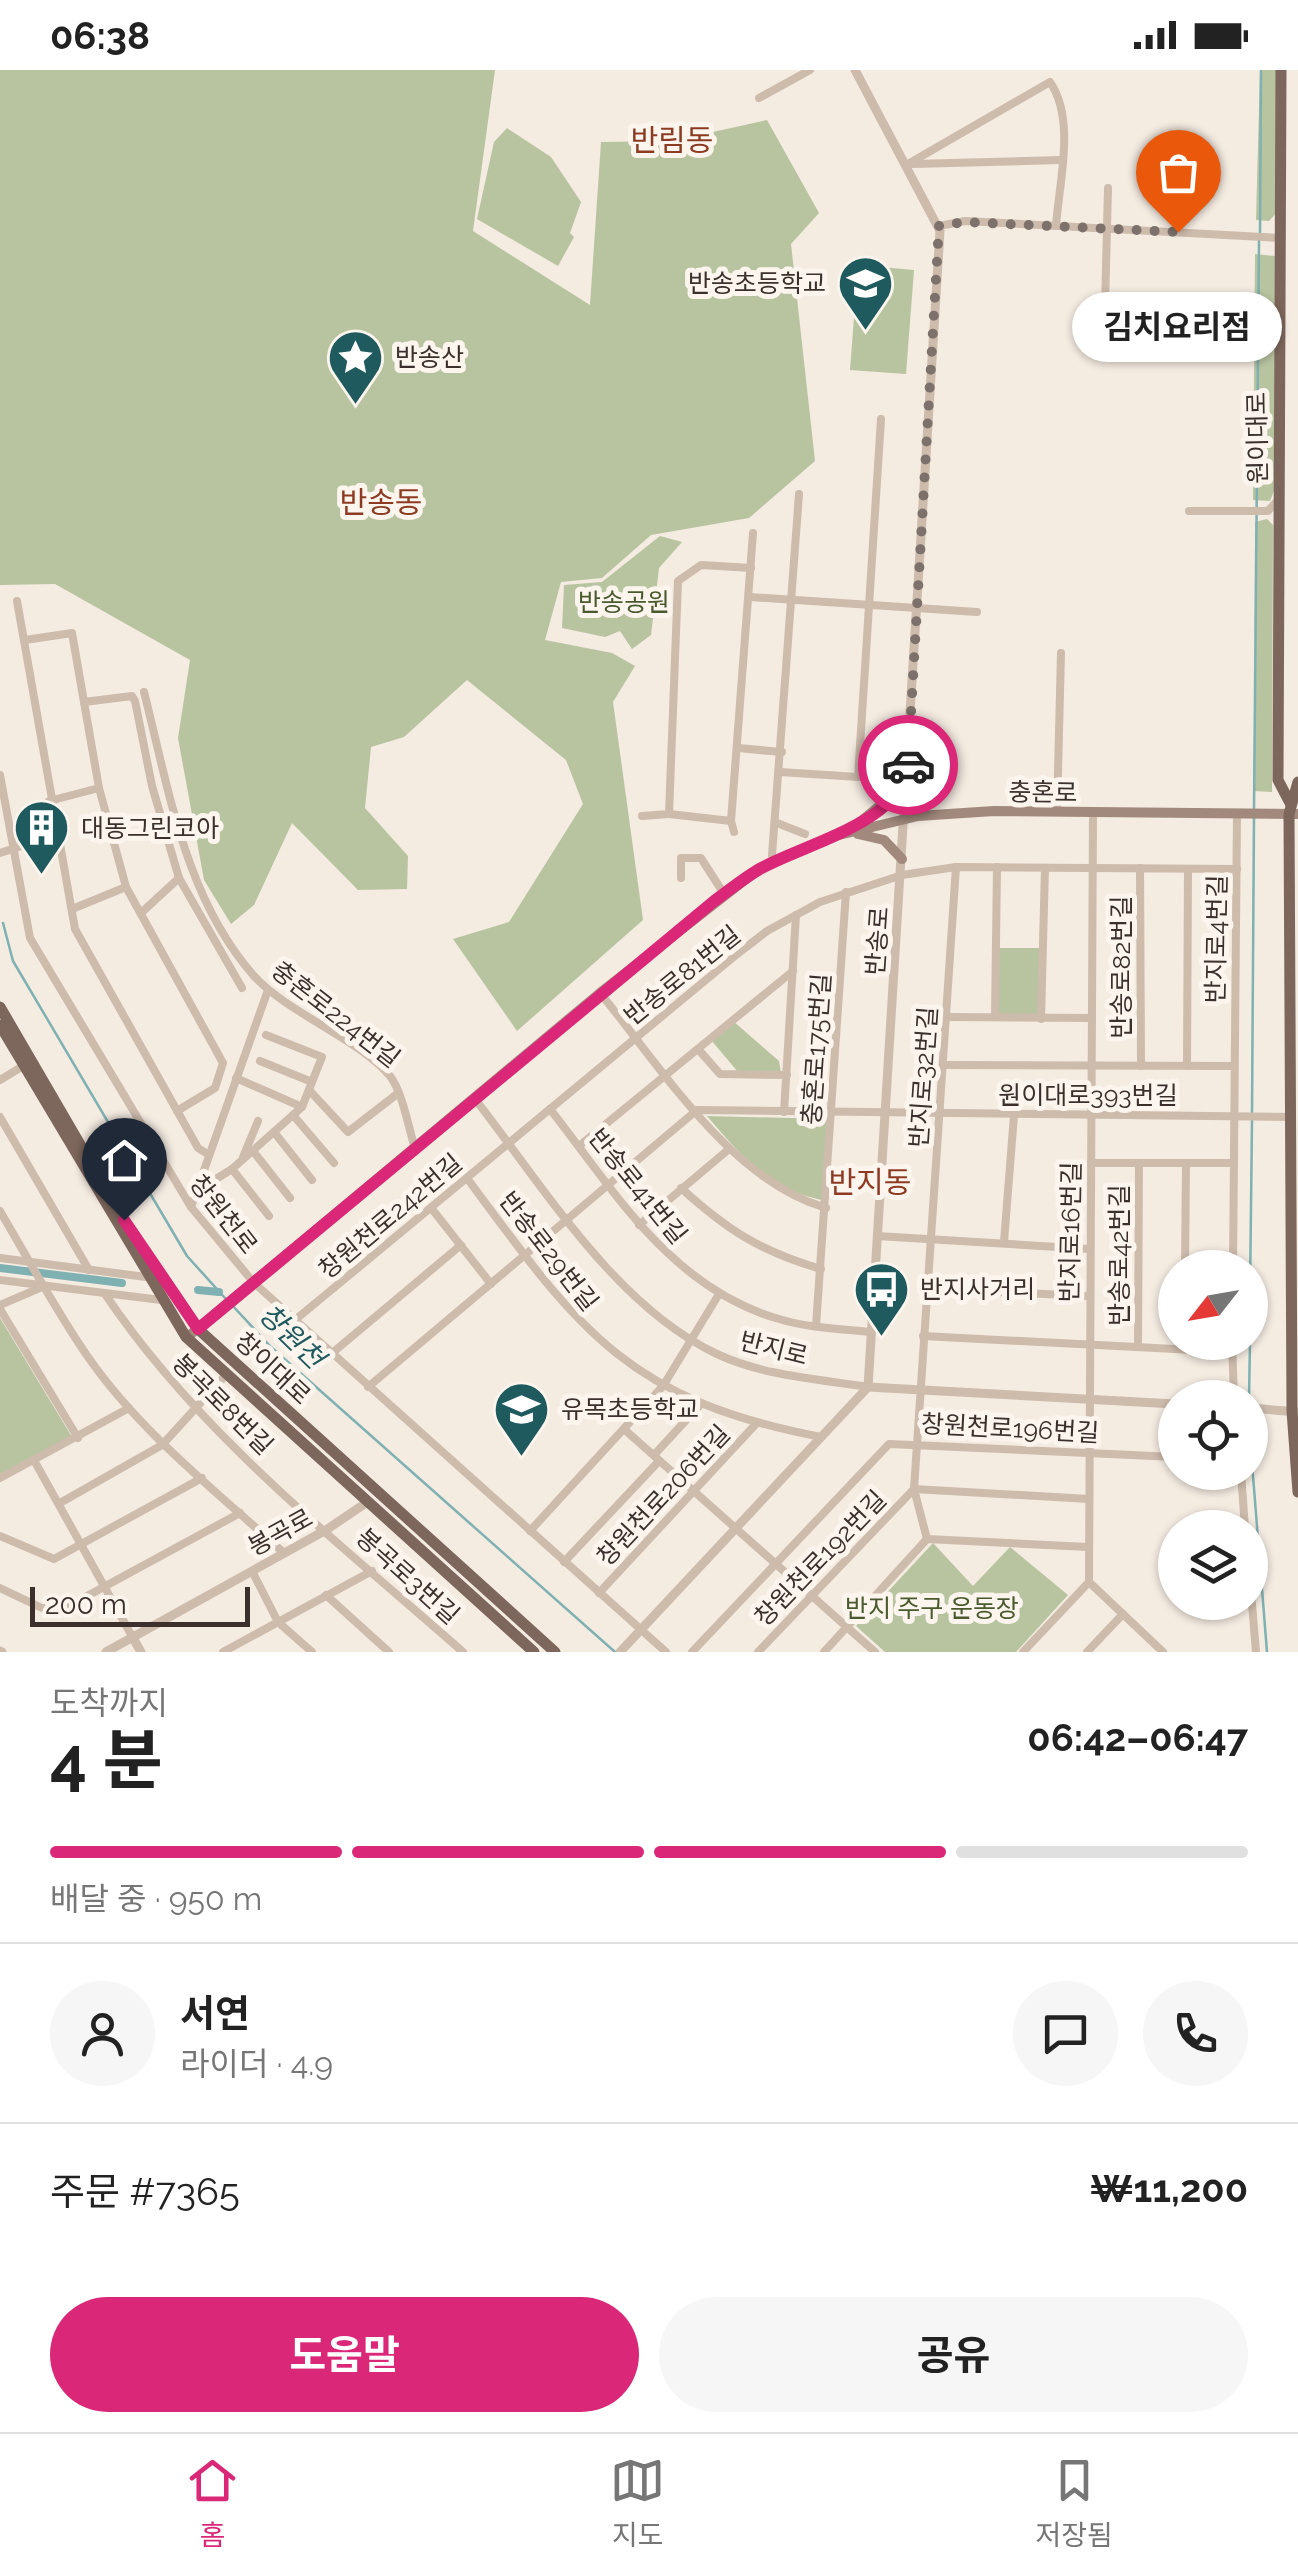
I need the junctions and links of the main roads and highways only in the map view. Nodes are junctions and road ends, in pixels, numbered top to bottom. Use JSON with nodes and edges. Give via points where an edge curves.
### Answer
{"nodes":[{"id":1,"x":1281,"y":70,"type":"edge"},
{"id":2,"x":908,"y":772,"type":"road end"},
{"id":3,"x":1298,"y":782,"type":"edge"},
{"id":4,"x":1292,"y":810,"type":"edge"},
{"id":5,"x":847,"y":833,"type":"junction"},
{"id":6,"x":902,"y":859,"type":"road end"},
{"id":7,"x":0,"y":1006,"type":"edge"},
{"id":8,"x":0,"y":1025,"type":"edge"},
{"id":9,"x":1294,"y":1065,"type":"edge"},
{"id":10,"x":203,"y":1325,"type":"junction"},
{"id":11,"x":186,"y":1337,"type":"junction"},
{"id":12,"x":1295,"y":1412,"type":"edge"},
{"id":13,"x":1298,"y":1492,"type":"edge"},
{"id":14,"x":372,"y":1499,"type":"junction"},
{"id":15,"x":534,"y":1652,"type":"edge"},
{"id":16,"x":555,"y":1652,"type":"edge"}],
"edges":[{"from":1,"to":4,"type":"main road","name":"원이대로","via":[[1278,780]]},
{"from":2,"to":5,"type":"main road","name":"충혼로","via":[[894,794]]},
{"from":3,"to":4,"type":"main road","name":"원이대로"},
{"from":4,"to":5,"type":"main road","name":"충혼로","via":[[905,818]]},
{"from":4,"to":9,"type":"main road","name":"원이대로"},
{"from":5,"to":6,"type":"main road","via":[[876,836]]},
{"from":5,"to":10,"type":"main road","name":"충혼로","via":[[760,868],[724,894]]},
{"from":7,"to":10,"type":"main road","name":"창이대로","via":[[124,1220]]},
{"from":8,"to":11,"type":"main road","name":"창이대로"},
{"from":9,"to":12,"type":"main road","name":"원이대로"},
{"from":10,"to":11,"type":"main road"},
{"from":10,"to":14,"type":"main road","name":"창이대로"},
{"from":11,"to":14,"type":"main road","name":"창이대로"},
{"from":12,"to":13,"type":"main road","name":"원이대로"},
{"from":14,"to":15,"type":"main road","name":"창이대로"},
{"from":14,"to":16,"type":"main road","name":"창이대로"}]}
